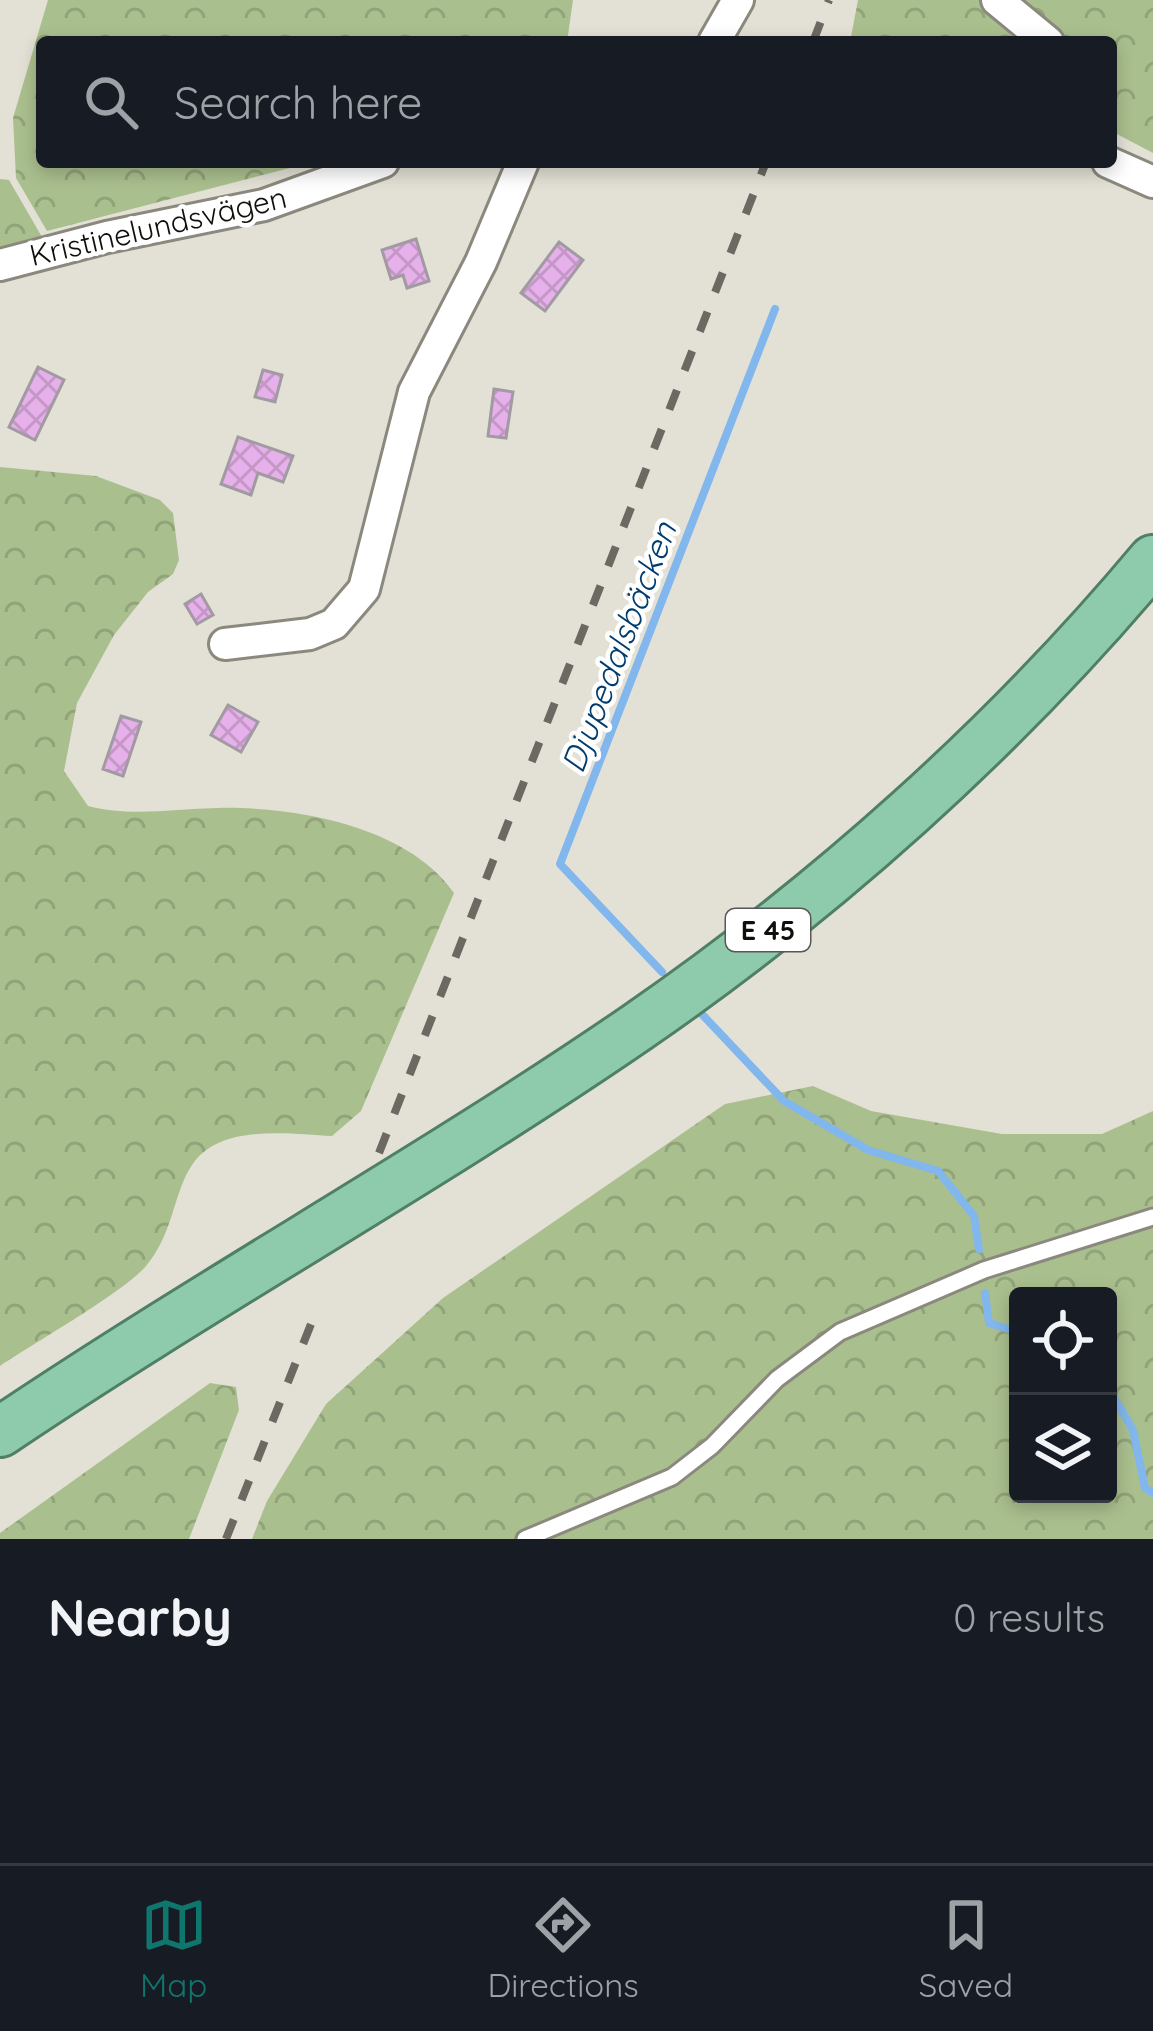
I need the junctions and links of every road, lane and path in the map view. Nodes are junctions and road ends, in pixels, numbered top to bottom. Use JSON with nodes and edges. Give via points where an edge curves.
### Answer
{"nodes":[{"id":1,"x":738,"y":0,"type":"edge"},
{"id":2,"x":998,"y":0,"type":"edge"},
{"id":3,"x":717,"y":36,"type":"edge"},
{"id":4,"x":1041,"y":36,"type":"edge"},
{"id":5,"x":1117,"y":166,"type":"edge"},
{"id":6,"x":366,"y":168,"type":"edge"},
{"id":7,"x":520,"y":168,"type":"edge"},
{"id":8,"x":1153,"y":182,"type":"edge"},
{"id":9,"x":0,"y":265,"type":"edge"},
{"id":10,"x":1153,"y":560,"type":"edge"},
{"id":11,"x":1153,"y":600,"type":"edge"},
{"id":12,"x":225,"y":644,"type":"dead end"},
{"id":13,"x":1153,"y":1217,"type":"edge"},
{"id":14,"x":0,"y":1432,"type":"edge"},
{"id":15,"x":0,"y":1471,"type":"edge"},
{"id":16,"x":525,"y":1539,"type":"edge"}],
"edges":[{"from":1,"to":3,"type":"street"},
{"from":2,"to":4,"type":"street"},
{"from":5,"to":8,"type":"street"},
{"from":6,"to":9,"type":"street","name":"Kristinelundsvägen","via":[[264,205]]},
{"from":7,"to":12,"type":"street","via":[[414,392],[364,590],[334,624],[310,634]]},
{"from":10,"to":14,"type":"highway","number":"E 45","via":[[960,764],[768,930],[525,1102]]},
{"from":11,"to":15,"type":"highway","number":"E 45","via":[[980,781],[700,1012]]},
{"from":13,"to":16,"type":"lane","via":[[984,1270],[840,1332],[777,1378],[672,1477]]}]}
